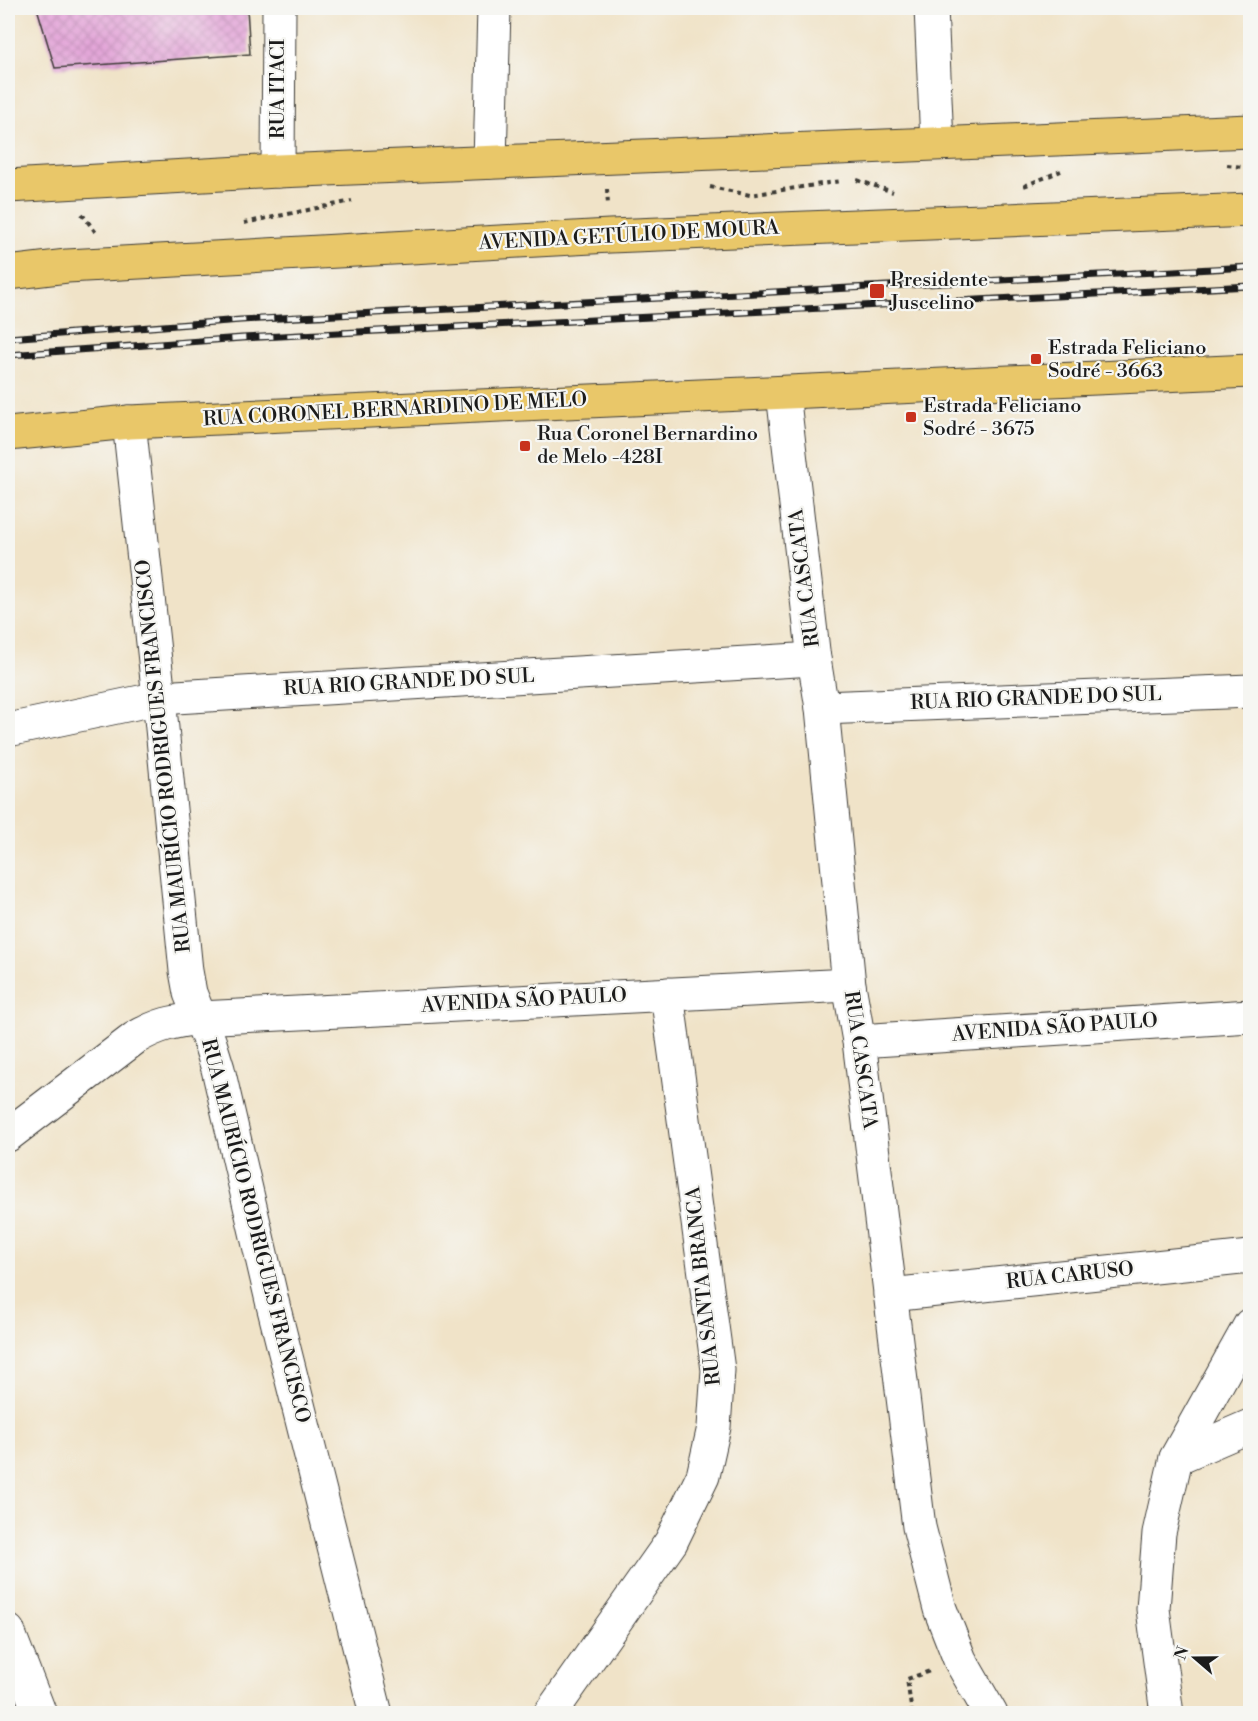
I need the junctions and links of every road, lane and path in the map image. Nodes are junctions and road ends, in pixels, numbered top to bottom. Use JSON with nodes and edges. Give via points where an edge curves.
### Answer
{"nodes":[{"id":1,"x":279,"y":8,"type":"edge"},
{"id":2,"x":494,"y":8,"type":"edge"},
{"id":3,"x":931,"y":8,"type":"edge"},
{"id":4,"x":1251,"y":131,"type":"edge"},
{"id":5,"x":937,"y":143,"type":"junction"},
{"id":6,"x":490,"y":162,"type":"junction"},
{"id":7,"x":1219,"y":164,"type":"dead end"},
{"id":8,"x":1251,"y":168,"type":"edge"},
{"id":9,"x":1064,"y":170,"type":"dead end"},
{"id":10,"x":278,"y":171,"type":"junction"},
{"id":11,"x":854,"y":179,"type":"dead end"},
{"id":12,"x":843,"y":181,"type":"dead end"},
{"id":13,"x":8,"y":186,"type":"edge"},
{"id":14,"x":700,"y":187,"type":"dead end"},
{"id":15,"x":1022,"y":187,"type":"dead end"},
{"id":16,"x":600,"y":189,"type":"dead end"},
{"id":17,"x":894,"y":192,"type":"dead end"},
{"id":18,"x":357,"y":200,"type":"dead end"},
{"id":19,"x":1251,"y":210,"type":"edge"},
{"id":20,"x":72,"y":212,"type":"dead end"},
{"id":21,"x":239,"y":224,"type":"dead end"},
{"id":22,"x":610,"y":236,"type":"junction"},
{"id":23,"x":102,"y":240,"type":"dead end"},
{"id":24,"x":8,"y":273,"type":"edge"},
{"id":25,"x":1251,"y":371,"type":"edge"},
{"id":26,"x":783,"y":393,"type":"junction"},
{"id":27,"x":129,"y":422,"type":"junction"},
{"id":28,"x":8,"y":434,"type":"edge"},
{"id":29,"x":814,"y":659,"type":"junction"},
{"id":30,"x":1251,"y":690,"type":"edge"},
{"id":31,"x":159,"y":698,"type":"junction"},
{"id":32,"x":822,"y":708,"type":"junction"},
{"id":33,"x":8,"y":730,"type":"edge"},
{"id":34,"x":849,"y":985,"type":"junction"},
{"id":35,"x":667,"y":994,"type":"junction"},
{"id":36,"x":1251,"y":1016,"type":"edge"},
{"id":37,"x":200,"y":1018,"type":"junction"},
{"id":38,"x":859,"y":1041,"type":"junction"},
{"id":39,"x":8,"y":1135,"type":"edge"},
{"id":40,"x":1251,"y":1257,"type":"edge"},
{"id":41,"x":890,"y":1295,"type":"junction"},
{"id":42,"x":1251,"y":1325,"type":"edge"},
{"id":43,"x":1251,"y":1426,"type":"edge"},
{"id":44,"x":1176,"y":1458,"type":"junction"},
{"id":45,"x":8,"y":1631,"type":"edge"},
{"id":46,"x":960,"y":1660,"type":"junction"},
{"id":47,"x":40,"y":1713,"type":"edge"},
{"id":48,"x":376,"y":1713,"type":"edge"},
{"id":49,"x":550,"y":1713,"type":"edge"},
{"id":50,"x":912,"y":1713,"type":"edge"},
{"id":51,"x":991,"y":1713,"type":"edge"},
{"id":52,"x":1167,"y":1713,"type":"edge"}],
"edges":[{"from":1,"to":10,"type":"street","name":"RUA ITACI"},
{"from":2,"to":6,"type":"street"},
{"from":3,"to":5,"type":"street"},
{"from":4,"to":5,"type":"main road"},
{"from":5,"to":6,"type":"main road"},
{"from":6,"to":10,"type":"main road"},
{"from":7,"to":8,"type":"path"},
{"from":9,"to":15,"type":"path"},
{"from":10,"to":13,"type":"main road"},
{"from":11,"to":17,"type":"path"},
{"from":12,"to":14,"type":"path","via":[[750,195]]},
{"from":16,"to":22,"type":"path","via":[[607,188]]},
{"from":18,"to":21,"type":"path"},
{"from":19,"to":22,"type":"main road","name":"AVENIDA GETÚLIO DE MOURA"},
{"from":20,"to":23,"type":"path","via":[[83,214]]},
{"from":22,"to":24,"type":"main road","name":"AVENIDA GETÚLIO DE MOURA","via":[[67,266]]},
{"from":25,"to":26,"type":"main road","name":"RUA CORONEL BERNARDINO DE MELO"},
{"from":26,"to":27,"type":"main road","name":"RUA CORONEL BERNARDINO DE MELO"},
{"from":26,"to":29,"type":"street","name":"RUA CASCATA"},
{"from":27,"to":28,"type":"main road","name":"RUA CORONEL BERNARDINO DE MELO"},
{"from":27,"to":31,"type":"street","name":"RUA MAURÍCIO RODRIGUES FRANCISCO"},
{"from":29,"to":31,"type":"street","name":"RUA RIO GRANDE DO SUL"},
{"from":29,"to":32,"type":"street","name":"RUA CASCATA"},
{"from":30,"to":32,"type":"street","name":"RUA RIO GRANDE DO SUL"},
{"from":31,"to":33,"type":"street","name":"RUA RIO GRANDE DO SUL"},
{"from":31,"to":37,"type":"street","name":"RUA MAURÍCIO RODRIGUES FRANCISCO","via":[[186,971]]},
{"from":32,"to":34,"type":"street","name":"RUA CASCATA"},
{"from":34,"to":35,"type":"street","name":"AVENIDA SÃO PAULO"},
{"from":34,"to":38,"type":"street","name":"RUA CASCATA"},
{"from":35,"to":37,"type":"street","name":"AVENIDA SÃO PAULO"},
{"from":35,"to":49,"type":"street","name":"RUA SANTA BRANCA","via":[[718,1370],[714,1427],[703,1476],[670,1542]]},
{"from":36,"to":38,"type":"street","name":"AVENIDA SÃO PAULO"},
{"from":37,"to":39,"type":"street","name":"AVENIDA SÃO PAULO","via":[[152,1028],[135,1038]]},
{"from":37,"to":48,"type":"street","name":"RUA MAURÍCIO RODRIGUES FRANCISCO","via":[[218,1069]]},
{"from":38,"to":41,"type":"street","name":"RUA CASCATA"},
{"from":40,"to":41,"type":"street","name":"RUA CARUSO"},
{"from":41,"to":46,"type":"street","name":"RUA CASCATA","via":[[920,1527],[940,1609]]},
{"from":42,"to":44,"type":"street"},
{"from":43,"to":44,"type":"street"},
{"from":44,"to":52,"type":"street","via":[[1159,1533],[1153,1609]]},
{"from":45,"to":47,"type":"street"},
{"from":46,"to":50,"type":"path","via":[[907,1679]]},
{"from":46,"to":51,"type":"street","name":"RUA CASCATA"}]}
